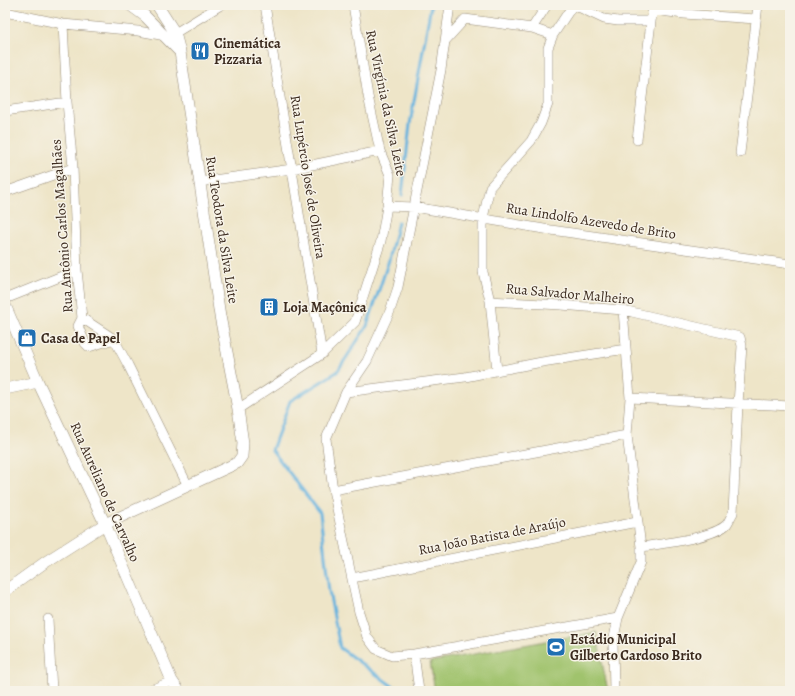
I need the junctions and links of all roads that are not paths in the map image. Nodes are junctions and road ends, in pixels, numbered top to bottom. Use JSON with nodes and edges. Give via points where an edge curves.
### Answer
{"nodes":[{"id":1,"x":130,"y":5,"type":"edge"},
{"id":2,"x":158,"y":5,"type":"edge"},
{"id":3,"x":221,"y":5,"type":"edge"},
{"id":4,"x":266,"y":5,"type":"edge"},
{"id":5,"x":353,"y":5,"type":"edge"},
{"id":6,"x":547,"y":5,"type":"edge"},
{"id":7,"x":573,"y":5,"type":"edge"},
{"id":8,"x":758,"y":5,"type":"edge"},
{"id":9,"x":653,"y":7,"type":"edge"},
{"id":10,"x":450,"y":8,"type":"edge"},
{"id":11,"x":5,"y":12,"type":"edge"},
{"id":12,"x":465,"y":19,"type":"junction"},
{"id":13,"x":756,"y":19,"type":"junction"},
{"id":14,"x":652,"y":22,"type":"junction"},
{"id":15,"x":63,"y":24,"type":"junction"},
{"id":16,"x":532,"y":28,"type":"junction"},
{"id":17,"x":171,"y":34,"type":"junction"},
{"id":18,"x":553,"y":35,"type":"junction"},
{"id":19,"x":446,"y":41,"type":"junction"},
{"id":20,"x":67,"y":102,"type":"junction"},
{"id":21,"x":5,"y":111,"type":"edge"},
{"id":22,"x":638,"y":140,"type":"dead end"},
{"id":23,"x":380,"y":151,"type":"junction"},
{"id":24,"x":740,"y":153,"type":"dead end"},
{"id":25,"x":73,"y":168,"type":"junction"},
{"id":26,"x":292,"y":169,"type":"junction"},
{"id":27,"x":199,"y":182,"type":"junction"},
{"id":28,"x":5,"y":192,"type":"edge"},
{"id":29,"x":387,"y":206,"type":"junction"},
{"id":30,"x":414,"y":207,"type":"junction"},
{"id":31,"x":483,"y":218,"type":"junction"},
{"id":32,"x":790,"y":264,"type":"edge"},
{"id":33,"x":77,"y":270,"type":"junction"},
{"id":34,"x":5,"y":300,"type":"edge"},
{"id":35,"x":490,"y":301,"type":"junction"},
{"id":36,"x":5,"y":305,"type":"edge"},
{"id":37,"x":623,"y":310,"type":"junction"},
{"id":38,"x":82,"y":318,"type":"junction"},
{"id":39,"x":114,"y":339,"type":"junction"},
{"id":40,"x":626,"y":349,"type":"junction"},
{"id":41,"x":322,"y":354,"type":"junction"},
{"id":42,"x":496,"y":371,"type":"junction"},
{"id":43,"x":38,"y":382,"type":"junction"},
{"id":44,"x":5,"y":389,"type":"edge"},
{"id":45,"x":346,"y":392,"type":"junction"},
{"id":46,"x":630,"y":398,"type":"junction"},
{"id":47,"x":738,"y":404,"type":"junction"},
{"id":48,"x":790,"y":406,"type":"edge"},
{"id":49,"x":238,"y":409,"type":"junction"},
{"id":50,"x":627,"y":435,"type":"junction"},
{"id":51,"x":188,"y":486,"type":"junction"},
{"id":52,"x":333,"y":490,"type":"junction"},
{"id":53,"x":637,"y":522,"type":"junction"},
{"id":54,"x":105,"y":524,"type":"junction"},
{"id":55,"x":640,"y":547,"type":"junction"},
{"id":56,"x":352,"y":578,"type":"junction"},
{"id":57,"x":5,"y":591,"type":"edge"},
{"id":58,"x":618,"y":618,"type":"junction"},
{"id":59,"x":48,"y":619,"type":"dead end"},
{"id":60,"x":414,"y":654,"type":"junction"},
{"id":61,"x":172,"y":681,"type":"junction"},
{"id":62,"x":52,"y":691,"type":"edge"},
{"id":63,"x":148,"y":691,"type":"edge"},
{"id":64,"x":179,"y":691,"type":"edge"},
{"id":65,"x":420,"y":691,"type":"edge"},
{"id":66,"x":614,"y":691,"type":"edge"}],
"edges":[{"from":1,"to":17,"type":"street"},
{"from":2,"to":17,"type":"street","name":"Rua Teodora da Silva Leite"},
{"from":3,"to":17,"type":"street"},
{"from":4,"to":26,"type":"street","name":"Rua Lupércio José de Oliveira"},
{"from":5,"to":23,"type":"street","name":"Rua Virgínia da Silva Leite"},
{"from":6,"to":16,"type":"street"},
{"from":7,"to":14,"type":"street","via":[[604,19]]},
{"from":7,"to":18,"type":"street"},
{"from":8,"to":13,"type":"street"},
{"from":9,"to":13,"type":"street","via":[[684,14]]},
{"from":9,"to":14,"type":"street"},
{"from":10,"to":12,"type":"street"},
{"from":10,"to":19,"type":"street"},
{"from":11,"to":15,"type":"street"},
{"from":12,"to":16,"type":"street"},
{"from":12,"to":19,"type":"street"},
{"from":13,"to":24,"type":"street"},
{"from":14,"to":22,"type":"street"},
{"from":15,"to":17,"type":"street"},
{"from":15,"to":20,"type":"street","name":"Rua Antônio Carlos Magalhães"},
{"from":16,"to":18,"type":"street"},
{"from":17,"to":27,"type":"street","name":"Rua Teodora da Silva Leite","via":[[180,52]]},
{"from":18,"to":31,"type":"street","via":[[548,48],[548,104],[541,123],[531,141],[490,188]]},
{"from":19,"to":30,"type":"street"},
{"from":20,"to":21,"type":"street"},
{"from":20,"to":25,"type":"street","name":"Rua Antônio Carlos Magalhães"},
{"from":23,"to":26,"type":"street"},
{"from":23,"to":29,"type":"street","name":"Rua Virgínia da Silva Leite","via":[[390,174]]},
{"from":25,"to":28,"type":"street"},
{"from":25,"to":33,"type":"street","name":"Rua Antônio Carlos Magalhães"},
{"from":26,"to":27,"type":"street"},
{"from":26,"to":41,"type":"street","name":"Rua Lupércio José de Oliveira"},
{"from":27,"to":49,"type":"street","name":"Rua Teodora da Silva Leite"},
{"from":29,"to":30,"type":"street","name":"Rua Lindolfo Azevedo de Brito"},
{"from":29,"to":41,"type":"street","name":"Rua Virgínia da Silva Leite","via":[[381,241],[355,322]]},
{"from":30,"to":31,"type":"street","name":"Rua Lindolfo Azevedo de Brito"},
{"from":30,"to":45,"type":"street","via":[[398,286],[390,311],[367,361]]},
{"from":31,"to":32,"type":"street","name":"Rua Lindolfo Azevedo de Brito"},
{"from":31,"to":35,"type":"street","via":[[483,272]]},
{"from":33,"to":34,"type":"street"},
{"from":33,"to":38,"type":"street","name":"Rua Antônio Carlos Magalhães"},
{"from":35,"to":37,"type":"street","name":"Rua Salvador Malheiro"},
{"from":35,"to":42,"type":"street"},
{"from":36,"to":43,"type":"street","name":"Rua Aureliano de Carvalho"},
{"from":37,"to":40,"type":"street"},
{"from":37,"to":47,"type":"street","name":"Rua Salvador Malheiro","via":[[740,337],[742,346]]},
{"from":38,"to":39,"type":"street","name":"Rua Antônio Carlos Magalhães"},
{"from":38,"to":39,"type":"street","via":[[78,326],[89,347]]},
{"from":39,"to":51,"type":"street","name":"Rua Antônio Carlos Magalhães"},
{"from":40,"to":42,"type":"street"},
{"from":40,"to":46,"type":"street"},
{"from":41,"to":49,"type":"street"},
{"from":42,"to":45,"type":"street"},
{"from":43,"to":44,"type":"street"},
{"from":43,"to":54,"type":"street","name":"Rua Aureliano de Carvalho"},
{"from":45,"to":52,"type":"street","via":[[326,439]]},
{"from":46,"to":47,"type":"street"},
{"from":46,"to":50,"type":"street"},
{"from":47,"to":48,"type":"street"},
{"from":47,"to":55,"type":"street","via":[[733,513],[726,524],[692,539]]},
{"from":49,"to":51,"type":"street","name":"Rua Teodora da Silva Leite","via":[[243,443],[242,456],[237,463]]},
{"from":50,"to":52,"type":"street"},
{"from":50,"to":53,"type":"street"},
{"from":51,"to":54,"type":"street"},
{"from":52,"to":56,"type":"street"},
{"from":53,"to":55,"type":"street"},
{"from":53,"to":56,"type":"street","name":"Rua João Batista de Araújo"},
{"from":54,"to":57,"type":"street"},
{"from":54,"to":61,"type":"street","name":"Rua Aureliano de Carvalho"},
{"from":55,"to":58,"type":"street","via":[[641,562]]},
{"from":56,"to":60,"type":"street","via":[[358,612],[367,637],[376,649],[392,656]]},
{"from":58,"to":60,"type":"street"},
{"from":58,"to":66,"type":"street","via":[[613,642]]},
{"from":59,"to":62,"type":"street"},
{"from":60,"to":65,"type":"street"},
{"from":61,"to":63,"type":"street"},
{"from":61,"to":64,"type":"street","name":"Rua Aureliano de Carvalho"}]}
